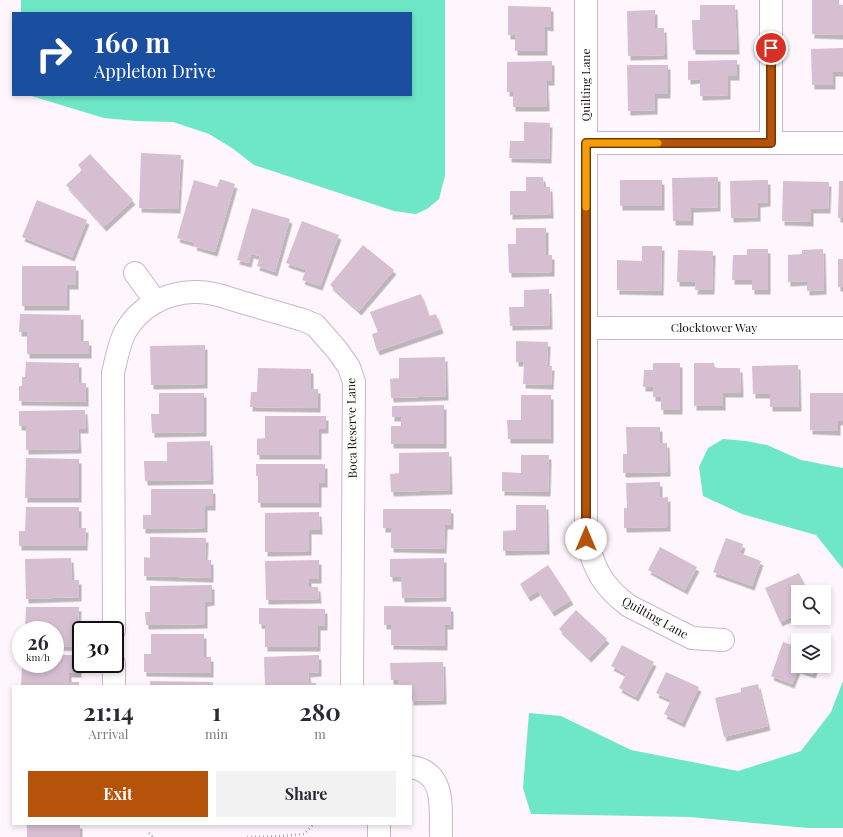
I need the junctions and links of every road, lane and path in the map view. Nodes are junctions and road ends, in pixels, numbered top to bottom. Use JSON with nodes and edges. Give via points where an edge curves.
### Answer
{"nodes":[{"id":1,"x":586,"y":0,"type":"edge"},
{"id":2,"x":771,"y":0,"type":"edge"},
{"id":3,"x":586,"y":143,"type":"junction"},
{"id":4,"x":771,"y":143,"type":"junction"},
{"id":5,"x":843,"y":143,"type":"edge"},
{"id":6,"x":135,"y":273,"type":"dead end"},
{"id":7,"x":156,"y":302,"type":"junction"},
{"id":8,"x":586,"y":328,"type":"junction"},
{"id":9,"x":843,"y":328,"type":"edge"},
{"id":10,"x":114,"y":621,"type":"edge"},
{"id":11,"x":723,"y":640,"type":"dead end"},
{"id":12,"x":114,"y":673,"type":"edge"},
{"id":13,"x":114,"y":685,"type":"edge"},
{"id":14,"x":352,"y":685,"type":"edge"},
{"id":15,"x":412,"y":767,"type":"edge"},
{"id":16,"x":313,"y":825,"type":"edge"},
{"id":17,"x":379,"y":825,"type":"edge"},
{"id":18,"x":149,"y":833,"type":"dead end"},
{"id":19,"x":153,"y":837,"type":"edge"},
{"id":20,"x":247,"y":837,"type":"edge"},
{"id":21,"x":379,"y":837,"type":"edge"},
{"id":22,"x":441,"y":837,"type":"edge"}],
"edges":[{"from":1,"to":3,"type":"street","name":"Quilting Lane"},
{"from":2,"to":4,"type":"street"},
{"from":3,"to":4,"type":"street"},
{"from":3,"to":8,"type":"street","name":"Quilting Lane"},
{"from":4,"to":5,"type":"street"},
{"from":6,"to":7,"type":"street"},
{"from":7,"to":10,"type":"street","name":"Boca Reserve Lane","via":[[147,306],[125,332],[113,373]]},
{"from":7,"to":14,"type":"street","name":"Boca Reserve Lane","via":[[177,294],[212,293],[302,320],[315,325],[349,367],[354,382]]},
{"from":8,"to":9,"type":"street","name":"Clocktower Way"},
{"from":8,"to":11,"type":"street","name":"Quilting Lane","via":[[586,539],[592,562],[611,591],[629,606],[692,638]]},
{"from":12,"to":13,"type":"street"},
{"from":15,"to":22,"type":"street","via":[[421,768],[432,778],[440,792]]},
{"from":16,"to":20,"type":"path","via":[[304,834]]},
{"from":17,"to":21,"type":"street"},
{"from":18,"to":19,"type":"path"}]}
